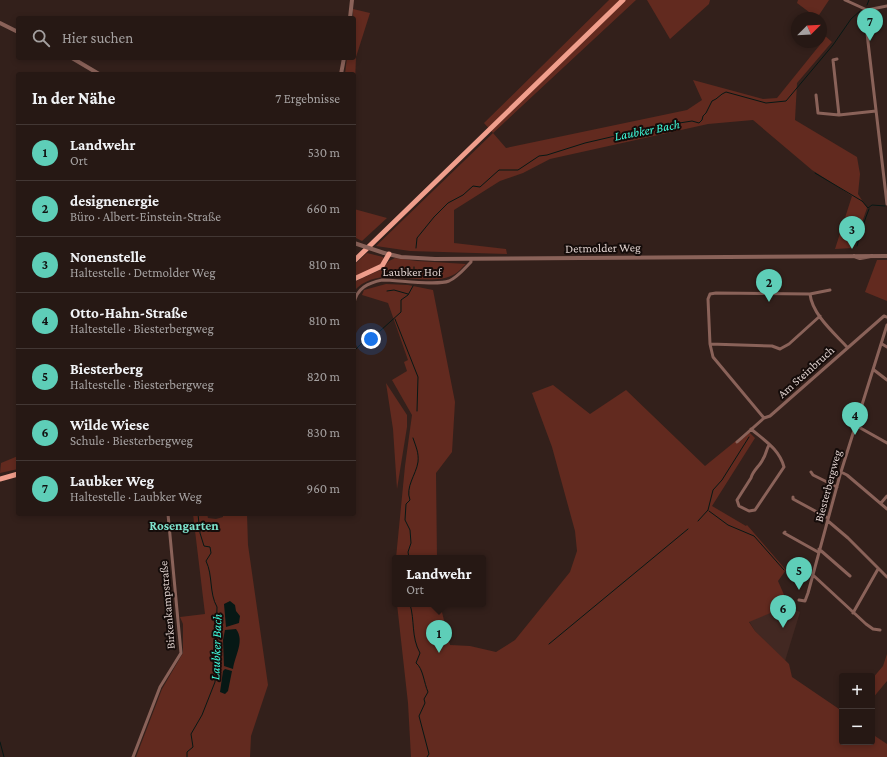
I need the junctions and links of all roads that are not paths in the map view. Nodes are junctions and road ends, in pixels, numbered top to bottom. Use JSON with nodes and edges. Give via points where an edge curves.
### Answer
{"nodes":[{"id":1,"x":352,"y":0,"type":"edge"},
{"id":2,"x":623,"y":0,"type":"edge"},
{"id":3,"x":845,"y":0,"type":"edge"},
{"id":4,"x":887,"y":6,"type":"edge"},
{"id":5,"x":867,"y":10,"type":"junction"},
{"id":6,"x":350,"y":16,"type":"edge"},
{"id":7,"x":0,"y":23,"type":"edge"},
{"id":8,"x":16,"y":31,"type":"edge"},
{"id":9,"x":837,"y":59,"type":"dead end"},
{"id":10,"x":75,"y":60,"type":"edge"},
{"id":11,"x":344,"y":60,"type":"edge"},
{"id":12,"x":96,"y":72,"type":"edge"},
{"id":13,"x":341,"y":72,"type":"edge"},
{"id":14,"x":816,"y":95,"type":"dead end"},
{"id":15,"x":876,"y":111,"type":"junction"},
{"id":16,"x":839,"y":115,"type":"junction"},
{"id":17,"x":886,"y":191,"type":"edge"},
{"id":18,"x":887,"y":204,"type":"edge"},
{"id":19,"x":356,"y":244,"type":"edge"},
{"id":20,"x":387,"y":254,"type":"junction"},
{"id":21,"x":887,"y":256,"type":"edge"},
{"id":22,"x":356,"y":259,"type":"edge"},
{"id":23,"x":471,"y":259,"type":"junction"},
{"id":24,"x":356,"y":278,"type":"edge"},
{"id":25,"x":830,"y":290,"type":"dead end"},
{"id":26,"x":810,"y":294,"type":"junction"},
{"id":27,"x":356,"y":298,"type":"edge"},
{"id":28,"x":820,"y":316,"type":"junction"},
{"id":29,"x":887,"y":317,"type":"edge"},
{"id":30,"x":887,"y":325,"type":"edge"},
{"id":31,"x":710,"y":344,"type":"junction"},
{"id":32,"x":882,"y":344,"type":"junction"},
{"id":33,"x":847,"y":347,"type":"junction"},
{"id":34,"x":887,"y":347,"type":"edge"},
{"id":35,"x":874,"y":370,"type":"junction"},
{"id":36,"x":887,"y":380,"type":"edge"},
{"id":37,"x":764,"y":418,"type":"junction"},
{"id":38,"x":855,"y":425,"type":"junction"},
{"id":39,"x":751,"y":430,"type":"junction"},
{"id":40,"x":737,"y":442,"type":"dead end"},
{"id":41,"x":887,"y":443,"type":"edge"},
{"id":42,"x":769,"y":445,"type":"junction"},
{"id":43,"x":811,"y":472,"type":"dead end"},
{"id":44,"x":841,"y":472,"type":"junction"},
{"id":45,"x":16,"y":475,"type":"edge"},
{"id":46,"x":0,"y":479,"type":"edge"},
{"id":47,"x":837,"y":487,"type":"junction"},
{"id":48,"x":887,"y":496,"type":"edge"},
{"id":49,"x":793,"y":497,"type":"dead end"},
{"id":50,"x":881,"y":503,"type":"junction"},
{"id":51,"x":887,"y":509,"type":"edge"},
{"id":52,"x":168,"y":516,"type":"edge"},
{"id":53,"x":828,"y":519,"type":"junction"},
{"id":54,"x":785,"y":532,"type":"dead end"},
{"id":55,"x":819,"y":551,"type":"junction"},
{"id":56,"x":878,"y":569,"type":"junction"},
{"id":57,"x":813,"y":575,"type":"junction"},
{"id":58,"x":850,"y":576,"type":"dead end"},
{"id":59,"x":887,"y":577,"type":"edge"},
{"id":60,"x":799,"y":600,"type":"dead end"},
{"id":61,"x":853,"y":612,"type":"junction"},
{"id":62,"x":880,"y":630,"type":"dead end"},
{"id":63,"x":133,"y":757,"type":"edge"}],
"edges":[{"from":1,"to":6,"type":"street"},
{"from":2,"to":22,"type":"main road"},
{"from":3,"to":5,"type":"street"},
{"from":4,"to":5,"type":"street"},
{"from":5,"to":15,"type":"street","via":[[865,14]]},
{"from":7,"to":8,"type":"street"},
{"from":9,"to":16,"type":"street","via":[[831,60]]},
{"from":10,"to":12,"type":"street"},
{"from":11,"to":13,"type":"street"},
{"from":14,"to":16,"type":"street","via":[[818,113]]},
{"from":15,"to":16,"type":"street"},
{"from":15,"to":17,"type":"street"},
{"from":17,"to":18,"type":"street"},
{"from":19,"to":20,"type":"street","name":"Detmolder Weg","bridge":true},
{"from":20,"to":23,"type":"street","name":"Detmolder Weg","via":[[424,259]]},
{"from":20,"to":24,"type":"main road","via":[[382,266]]},
{"from":21,"to":23,"type":"street","name":"Detmolder Weg"},
{"from":23,"to":27,"type":"street","name":"Laubker Hof","via":[[457,276],[448,281],[435,283],[382,280],[358,292]]},
{"from":25,"to":26,"type":"street"},
{"from":26,"to":28,"type":"street","via":[[810,300]]},
{"from":26,"to":31,"type":"street","via":[[710,294]]},
{"from":28,"to":31,"type":"street","via":[[780,349],[772,346]]},
{"from":28,"to":33,"type":"street"},
{"from":29,"to":33,"type":"street","name":"Am Steinbruch","via":[[884,316]]},
{"from":30,"to":32,"type":"street","name":"Biesterbergweg"},
{"from":31,"to":37,"type":"street","via":[[713,357]]},
{"from":32,"to":34,"type":"street"},
{"from":32,"to":35,"type":"street","name":"Biesterbergweg"},
{"from":33,"to":37,"type":"street","name":"Am Steinbruch","via":[[770,416]]},
{"from":35,"to":36,"type":"street"},
{"from":35,"to":38,"type":"street","name":"Biesterbergweg"},
{"from":37,"to":39,"type":"street","name":"Am Steinbruch"},
{"from":38,"to":41,"type":"street"},
{"from":38,"to":44,"type":"street","name":"Biesterbergweg"},
{"from":39,"to":40,"type":"street","name":"Am Steinbruch"},
{"from":39,"to":42,"type":"street"},
{"from":42,"to":42,"type":"street","via":[[779,454],[784,467],[754,510],[749,511],[739,506],[737,500],[764,458]]},
{"from":43,"to":47,"type":"street"},
{"from":44,"to":47,"type":"street","name":"Biesterbergweg"},
{"from":44,"to":50,"type":"street"},
{"from":45,"to":46,"type":"main road"},
{"from":47,"to":53,"type":"street","name":"Biesterbergweg"},
{"from":48,"to":50,"type":"street"},
{"from":49,"to":53,"type":"street"},
{"from":50,"to":51,"type":"street"},
{"from":52,"to":63,"type":"street","name":"Birkenkampstraße","via":[[181,653],[160,687]]},
{"from":53,"to":55,"type":"street","name":"Biesterbergweg"},
{"from":53,"to":56,"type":"street"},
{"from":54,"to":55,"type":"street"},
{"from":55,"to":57,"type":"street","name":"Biesterbergweg"},
{"from":55,"to":58,"type":"street"},
{"from":56,"to":59,"type":"street"},
{"from":56,"to":61,"type":"street"},
{"from":57,"to":60,"type":"street","name":"Biesterbergweg","via":[[805,601]]},
{"from":57,"to":61,"type":"street"},
{"from":61,"to":62,"type":"street","via":[[869,627]]}]}
